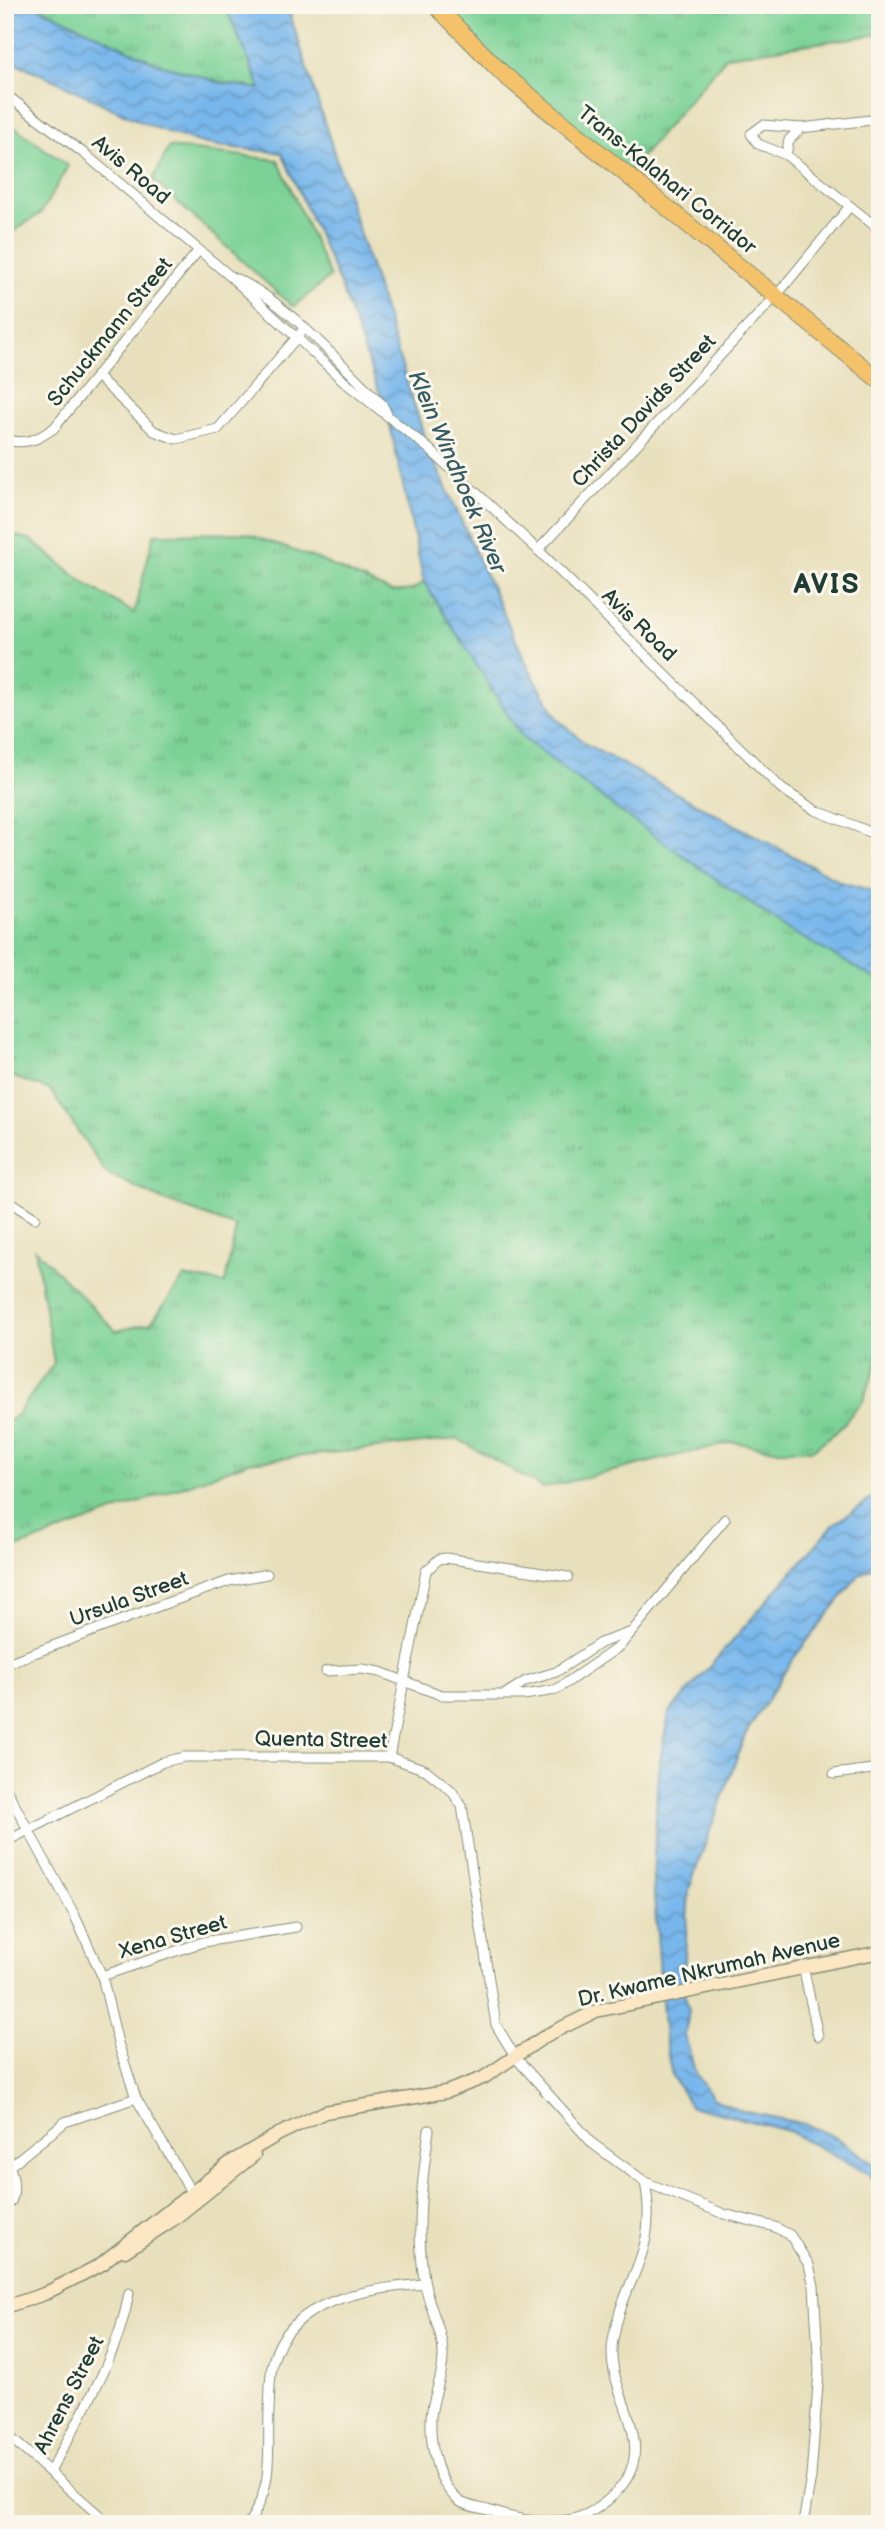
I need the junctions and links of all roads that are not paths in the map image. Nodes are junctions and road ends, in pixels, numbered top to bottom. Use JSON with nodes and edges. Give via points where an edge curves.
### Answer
{"nodes":[{"id":1,"x":435,"y":5,"type":"edge"},
{"id":2,"x":5,"y":94,"type":"edge"},
{"id":3,"x":880,"y":120,"type":"edge"},
{"id":4,"x":801,"y":128,"type":"junction"},
{"id":5,"x":786,"y":155,"type":"junction"},
{"id":6,"x":850,"y":206,"type":"junction"},
{"id":7,"x":880,"y":230,"type":"edge"},
{"id":8,"x":199,"y":250,"type":"junction"},
{"id":9,"x":231,"y":277,"type":"junction"},
{"id":10,"x":776,"y":296,"type":"junction"},
{"id":11,"x":304,"y":329,"type":"junction"},
{"id":12,"x":296,"y":338,"type":"junction"},
{"id":13,"x":98,"y":377,"type":"junction"},
{"id":14,"x":880,"y":381,"type":"edge"},
{"id":15,"x":388,"y":416,"type":"junction"},
{"id":16,"x":5,"y":439,"type":"edge"},
{"id":17,"x":538,"y":550,"type":"junction"},
{"id":18,"x":880,"y":836,"type":"edge"},
{"id":19,"x":5,"y":1199,"type":"edge"},
{"id":20,"x":35,"y":1218,"type":"dead end"},
{"id":21,"x":725,"y":1519,"type":"dead end"},
{"id":22,"x":267,"y":1574,"type":"dead end"},
{"id":23,"x":568,"y":1577,"type":"dead end"},
{"id":24,"x":629,"y":1633,"type":"junction"},
{"id":25,"x":591,"y":1647,"type":"junction"},
{"id":26,"x":600,"y":1661,"type":"junction"},
{"id":27,"x":5,"y":1664,"type":"edge"},
{"id":28,"x":326,"y":1671,"type":"dead end"},
{"id":29,"x":404,"y":1683,"type":"junction"},
{"id":30,"x":506,"y":1694,"type":"junction"},
{"id":31,"x":389,"y":1757,"type":"junction"},
{"id":32,"x":880,"y":1768,"type":"edge"},
{"id":33,"x":834,"y":1774,"type":"dead end"},
{"id":34,"x":5,"y":1787,"type":"edge"},
{"id":35,"x":29,"y":1828,"type":"junction"},
{"id":36,"x":5,"y":1842,"type":"edge"},
{"id":37,"x":296,"y":1927,"type":"dead end"},
{"id":38,"x":880,"y":1952,"type":"edge"},
{"id":39,"x":803,"y":1966,"type":"junction"},
{"id":40,"x":102,"y":1976,"type":"junction"},
{"id":41,"x":818,"y":2036,"type":"dead end"},
{"id":42,"x":516,"y":2058,"type":"junction"},
{"id":43,"x":136,"y":2098,"type":"junction"},
{"id":44,"x":429,"y":2130,"type":"dead end"},
{"id":45,"x":7,"y":2165,"type":"edge"},
{"id":46,"x":645,"y":2182,"type":"junction"},
{"id":47,"x":193,"y":2197,"type":"junction"},
{"id":48,"x":5,"y":2205,"type":"edge"},
{"id":49,"x":425,"y":2284,"type":"junction"},
{"id":50,"x":129,"y":2293,"type":"dead end"},
{"id":51,"x":5,"y":2307,"type":"edge"},
{"id":52,"x":5,"y":2433,"type":"edge"},
{"id":53,"x":50,"y":2472,"type":"junction"},
{"id":54,"x":109,"y":2524,"type":"edge"},
{"id":55,"x":248,"y":2524,"type":"edge"},
{"id":56,"x":803,"y":2524,"type":"edge"}],
"edges":[{"from":1,"to":10,"type":"highway","name":"Trans-Kalahari Corridor","via":[[503,74]]},
{"from":2,"to":8,"type":"street","name":"Avis Road"},
{"from":3,"to":4,"type":"street"},
{"from":4,"to":5,"type":"street","via":[[789,139]]},
{"from":4,"to":5,"type":"street","via":[[763,125],[751,134],[758,144]]},
{"from":5,"to":6,"type":"street"},
{"from":6,"to":7,"type":"street"},
{"from":6,"to":10,"type":"street","name":"Christa Davids Street"},
{"from":8,"to":9,"type":"street","name":"Avis Road"},
{"from":8,"to":13,"type":"street","name":"Schuckmann Street"},
{"from":9,"to":11,"type":"street","name":"Avis Road","via":[[249,285]]},
{"from":9,"to":12,"type":"street","name":"Avis Road"},
{"from":10,"to":14,"type":"highway","name":"Trans-Kalahari Corridor"},
{"from":10,"to":17,"type":"street","name":"Christa Davids Street"},
{"from":11,"to":12,"type":"street"},
{"from":11,"to":15,"type":"street","name":"Avis Road","via":[[382,404]]},
{"from":12,"to":13,"type":"street","via":[[225,423],[188,438],[164,437],[154,431]]},
{"from":12,"to":15,"type":"street","name":"Avis Road"},
{"from":13,"to":16,"type":"street","name":"Schuckmann Street","via":[[43,436],[29,442]]},
{"from":15,"to":17,"type":"street","name":"Avis Road"},
{"from":17,"to":18,"type":"street","name":"Avis Road","via":[[782,789],[816,810]]},
{"from":19,"to":20,"type":"street"},
{"from":21,"to":24,"type":"street"},
{"from":22,"to":27,"type":"street","name":"Ursula Street","via":[[179,1598]]},
{"from":23,"to":29,"type":"street","via":[[439,1559],[426,1571]]},
{"from":24,"to":25,"type":"street"},
{"from":24,"to":26,"type":"street"},
{"from":25,"to":26,"type":"street","via":[[597,1649]]},
{"from":25,"to":30,"type":"street","via":[[556,1672],[526,1681]]},
{"from":26,"to":30,"type":"street","via":[[556,1690]]},
{"from":28,"to":29,"type":"street","via":[[362,1669]]},
{"from":29,"to":30,"type":"street","via":[[441,1695]]},
{"from":29,"to":31,"type":"street"},
{"from":31,"to":35,"type":"street","name":"Quenta Street","via":[[184,1757],[163,1762]]},
{"from":31,"to":42,"type":"street","name":"Quenta Street","via":[[441,1779],[462,1806],[488,1988],[496,2025]]},
{"from":32,"to":33,"type":"street"},
{"from":34,"to":35,"type":"street"},
{"from":35,"to":36,"type":"street","name":"Quenta Street"},
{"from":35,"to":40,"type":"street"},
{"from":37,"to":40,"type":"street","name":"Xena Street","via":[[203,1942]]},
{"from":38,"to":39,"type":"street","name":"Dr. Kwame Nkrumah Avenue"},
{"from":39,"to":41,"type":"street"},
{"from":39,"to":42,"type":"street","name":"Dr. Kwame Nkrumah Avenue","via":[[575,2019]]},
{"from":40,"to":43,"type":"street"},
{"from":42,"to":46,"type":"street","name":"Quenta Street","via":[[593,2144]]},
{"from":42,"to":47,"type":"street","name":"Dr. Kwame Nkrumah Avenue","via":[[483,2078],[446,2092],[325,2112],[279,2134]]},
{"from":43,"to":45,"type":"street","via":[[65,2122]]},
{"from":43,"to":47,"type":"street"},
{"from":44,"to":49,"type":"street","via":[[419,2200]]},
{"from":45,"to":48,"type":"street","via":[[14,2192]]},
{"from":46,"to":49,"type":"street","via":[[650,2221],[646,2246],[611,2351],[635,2450],[632,2467],[620,2489],[573,2520],[530,2522],[460,2502],[442,2479],[431,2417],[443,2354]]},
{"from":46,"to":56,"type":"street","name":"Quenta Street","via":[[724,2214],[775,2227],[790,2235],[809,2265],[818,2371]]},
{"from":47,"to":51,"type":"street","name":"Dr. Kwame Nkrumah Avenue","via":[[144,2239],[97,2267],[44,2294]]},
{"from":49,"to":55,"type":"street","via":[[378,2287],[343,2297],[289,2332],[272,2363],[267,2488]]},
{"from":50,"to":53,"type":"street","name":"Ahrens Street","via":[[107,2367]]},
{"from":52,"to":53,"type":"street"},
{"from":53,"to":54,"type":"street"}]}
